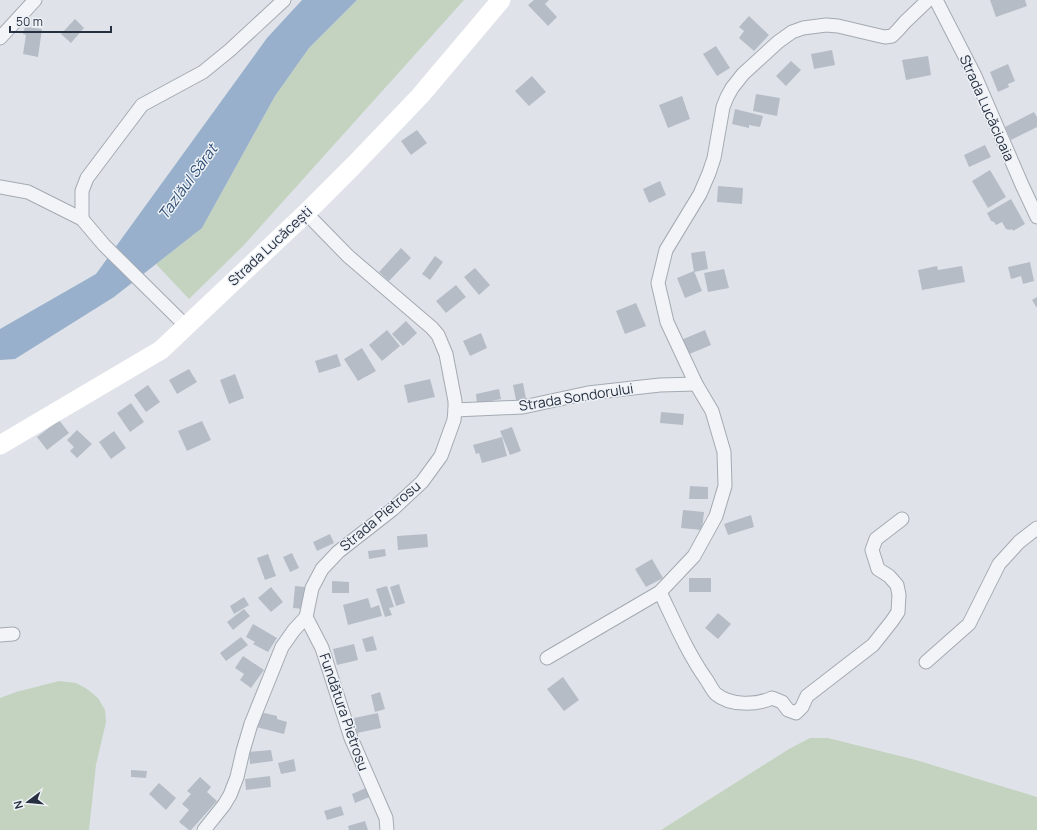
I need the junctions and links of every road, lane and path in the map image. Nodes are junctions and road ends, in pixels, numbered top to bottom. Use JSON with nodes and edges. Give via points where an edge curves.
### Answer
{"nodes":[{"id":1,"x":35,"y":0,"type":"edge"},
{"id":2,"x":284,"y":0,"type":"edge"},
{"id":3,"x":501,"y":0,"type":"edge"},
{"id":4,"x":928,"y":0,"type":"edge"},
{"id":5,"x":936,"y":0,"type":"edge"},
{"id":6,"x":0,"y":38,"type":"edge"},
{"id":7,"x":0,"y":187,"type":"edge"},
{"id":8,"x":306,"y":213,"type":"junction"},
{"id":9,"x":1037,"y":217,"type":"edge"},
{"id":10,"x":82,"y":219,"type":"junction"},
{"id":11,"x":186,"y":326,"type":"junction"},
{"id":12,"x":696,"y":384,"type":"junction"},
{"id":13,"x":455,"y":410,"type":"junction"},
{"id":14,"x":0,"y":445,"type":"edge"},
{"id":15,"x":902,"y":519,"type":"dead end"},
{"id":16,"x":1037,"y":528,"type":"edge"},
{"id":17,"x":660,"y":592,"type":"junction"},
{"id":18,"x":306,"y":617,"type":"junction"},
{"id":19,"x":547,"y":658,"type":"dead end"},
{"id":20,"x":926,"y":662,"type":"dead end"},
{"id":21,"x":204,"y":830,"type":"edge"},
{"id":22,"x":387,"y":830,"type":"edge"}],
"edges":[{"from":1,"to":6,"type":"street"},
{"from":2,"to":10,"type":"street","via":[[202,72],[142,105],[87,178],[82,191]]},
{"from":3,"to":8,"type":"main road","name":"Strada Lucăcești","via":[[420,96]]},
{"from":4,"to":12,"type":"street","via":[[892,36],[885,37],[826,25],[792,32],[743,74],[732,88],[723,107],[709,174],[700,194],[666,250],[658,283],[667,322]]},
{"from":5,"to":9,"type":"street","name":"Strada Lucăcioaia","via":[[975,76]]},
{"from":7,"to":10,"type":"street","via":[[28,192]]},
{"from":8,"to":11,"type":"main road","name":"Strada Lucăcești"},
{"from":8,"to":13,"type":"street","name":"Strada Pietrosu","via":[[348,256],[438,335],[446,354],[453,384]]},
{"from":10,"to":11,"type":"street","via":[[104,245]]},
{"from":11,"to":14,"type":"main road","name":"Strada Lucăcești","via":[[161,350]]},
{"from":12,"to":13,"type":"street","name":"Strada Sondorului","via":[[588,393],[523,407]]},
{"from":12,"to":17,"type":"street","via":[[712,411],[724,452],[725,486],[716,516],[694,556]]},
{"from":13,"to":18,"type":"street","name":"Strada Pietrosu","via":[[446,444],[433,468],[393,509],[329,560],[312,588]]},
{"from":15,"to":17,"type":"street","via":[[876,539],[872,550],[878,569],[897,585],[898,612],[872,645],[807,696],[796,713],[772,698],[749,704],[727,700],[716,694],[696,664]]},
{"from":16,"to":20,"type":"street","via":[[1019,542],[999,564],[969,624]]},
{"from":17,"to":19,"type":"street"},
{"from":18,"to":21,"type":"street","name":"Strada Pietrosu","via":[[282,647],[251,724],[230,795]]},
{"from":18,"to":22,"type":"street","name":"Fundătura Pietrosu","via":[[322,648],[351,738],[386,818]]}]}
